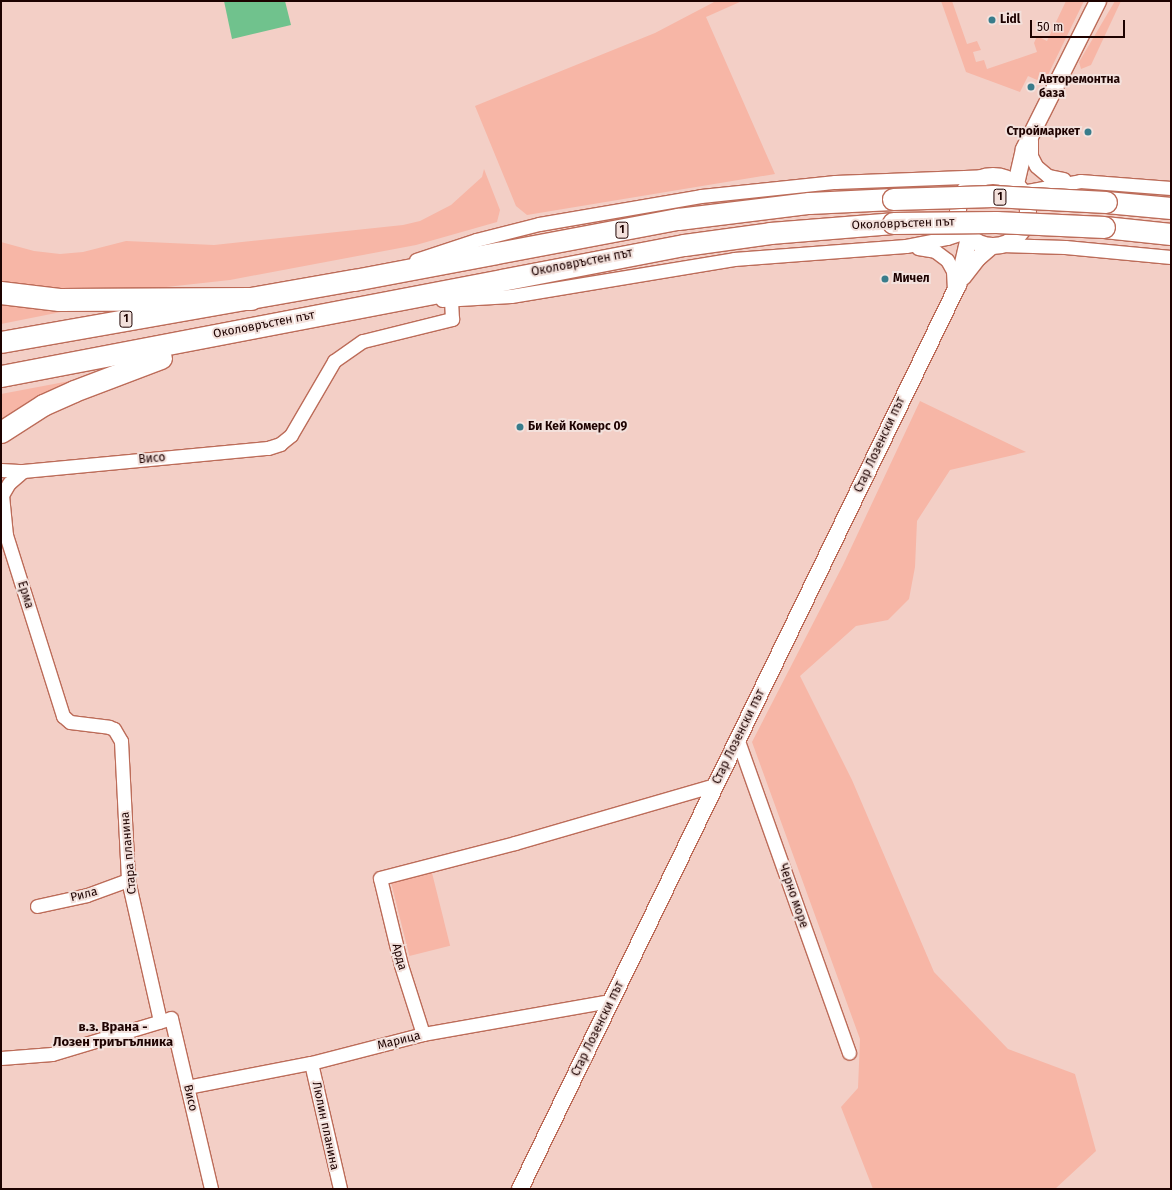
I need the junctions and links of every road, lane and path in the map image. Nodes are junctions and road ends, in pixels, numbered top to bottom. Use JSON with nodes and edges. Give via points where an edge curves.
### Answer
{"nodes":[{"id":1,"x":1098,"y":1,"type":"edge"},
{"id":2,"x":1032,"y":131,"type":"junction"},
{"id":3,"x":1024,"y":149,"type":"junction"},
{"id":4,"x":993,"y":176,"type":"junction"},
{"id":5,"x":1080,"y":181,"type":"junction"},
{"id":6,"x":1019,"y":188,"type":"junction"},
{"id":7,"x":1171,"y":188,"type":"edge"},
{"id":8,"x":1171,"y":208,"type":"edge"},
{"id":9,"x":1171,"y":234,"type":"edge"},
{"id":10,"x":966,"y":235,"type":"junction"},
{"id":11,"x":906,"y":246,"type":"junction"},
{"id":12,"x":997,"y":246,"type":"junction"},
{"id":13,"x":1171,"y":257,"type":"edge"},
{"id":14,"x":354,"y":280,"type":"junction"},
{"id":15,"x":955,"y":290,"type":"junction"},
{"id":16,"x":1,"y":293,"type":"edge"},
{"id":17,"x":251,"y":299,"type":"junction"},
{"id":18,"x":451,"y":299,"type":"junction"},
{"id":19,"x":365,"y":305,"type":"junction"},
{"id":20,"x":246,"y":328,"type":"junction"},
{"id":21,"x":1,"y":342,"type":"edge"},
{"id":22,"x":1,"y":376,"type":"edge"},
{"id":23,"x":1,"y":432,"type":"edge"},
{"id":24,"x":1,"y":470,"type":"edge"},
{"id":25,"x":23,"y":471,"type":"junction"},
{"id":26,"x":70,"y":722,"type":"joint"},
{"id":27,"x":737,"y":738,"type":"junction"},
{"id":28,"x":715,"y":785,"type":"junction"},
{"id":29,"x":128,"y":880,"type":"junction"},
{"id":30,"x":37,"y":906,"type":"dead end"},
{"id":31,"x":612,"y":1001,"type":"junction"},
{"id":32,"x":160,"y":1020,"type":"junction"},
{"id":33,"x":423,"y":1034,"type":"junction"},
{"id":34,"x":848,"y":1053,"type":"dead end"},
{"id":35,"x":1,"y":1058,"type":"edge"},
{"id":36,"x":311,"y":1063,"type":"junction"},
{"id":37,"x":187,"y":1087,"type":"junction"},
{"id":38,"x":210,"y":1189,"type":"edge"},
{"id":39,"x":340,"y":1189,"type":"edge"},
{"id":40,"x":520,"y":1189,"type":"edge"}],
"edges":[{"from":1,"to":2,"type":"street"},
{"from":2,"to":3,"type":"street"},
{"from":2,"to":5,"type":"street","via":[[1029,150],[1039,170],[1056,178]]},
{"from":3,"to":4,"type":"street","via":[[1009,168]]},
{"from":3,"to":6,"type":"street"},
{"from":4,"to":6,"type":"street"},
{"from":4,"to":10,"type":"street","via":[[974,181],[962,193],[958,215]]},
{"from":4,"to":14,"type":"street","name":"Околовръстен път","via":[[793,185],[654,203],[539,224],[476,240]]},
{"from":5,"to":6,"type":"street"},
{"from":5,"to":7,"type":"street"},
{"from":6,"to":12,"type":"street","via":[[1027,204],[1026,221],[1016,237]]},
{"from":8,"to":14,"type":"highway","name":"Околовръстен път","number":"1","bridge":true,"via":[[993,196],[809,203],[678,219]]},
{"from":9,"to":19,"type":"highway","name":"Околовръстен път","number":"1","bridge":true,"via":[[1104,227],[996,222],[893,223],[770,233],[684,245]]},
{"from":10,"to":11,"type":"street"},
{"from":10,"to":12,"type":"street","via":[[975,242]]},
{"from":10,"to":15,"type":"street","name":"Стар Лозенски път"},
{"from":11,"to":15,"type":"street","via":[[935,251],[947,260],[954,278]]},
{"from":11,"to":18,"type":"street","via":[[734,260],[511,296]]},
{"from":12,"to":13,"type":"street","via":[[1065,247]]},
{"from":12,"to":15,"type":"street","name":"Стар Лозенски път","via":[[978,258]]},
{"from":14,"to":17,"type":"highway","name":"Околовръстен път","number":"1"},
{"from":15,"to":27,"type":"street","name":"Стар Лозенски път"},
{"from":16,"to":17,"type":"highway","via":[[60,300]]},
{"from":17,"to":21,"type":"highway","name":"Околовръстен път","number":"1"},
{"from":18,"to":19,"type":"street"},
{"from":18,"to":25,"type":"street","name":"Висо","via":[[452,319],[363,341],[334,361],[291,435],[280,444],[268,448]]},
{"from":19,"to":20,"type":"highway","name":"Околовръстен път","number":"1"},
{"from":20,"to":22,"type":"highway","name":"Околовръстен път","number":"1","via":[[129,353]]},
{"from":20,"to":23,"type":"highway","via":[[74,391],[43,405]]},
{"from":24,"to":25,"type":"street","name":"Висо"},
{"from":25,"to":26,"type":"street","name":"Ерма","via":[[9,483],[2,495],[6,536],[63,716]]},
{"from":26,"to":29,"type":"street","name":"Стара планина","via":[[109,727],[114,729],[121,741]]},
{"from":27,"to":28,"type":"street","name":"Стар Лозенски път"},
{"from":27,"to":34,"type":"street","name":"Черно море"},
{"from":28,"to":31,"type":"street","name":"Стар Лозенски път"},
{"from":28,"to":33,"type":"street","name":"Арда","via":[[515,843],[380,878],[401,965]]},
{"from":29,"to":30,"type":"street","name":"Рила","via":[[87,895]]},
{"from":29,"to":32,"type":"street","name":"Стара планина"},
{"from":31,"to":33,"type":"street","name":"Марица"},
{"from":31,"to":40,"type":"street","name":"Стар Лозенски път"},
{"from":32,"to":35,"type":"street","via":[[52,1054]]},
{"from":32,"to":37,"type":"street","name":"Висо","via":[[171,1018]]},
{"from":33,"to":36,"type":"street","name":"Марица"},
{"from":36,"to":37,"type":"street","name":"Марица"},
{"from":36,"to":39,"type":"street","name":"Люлин планина"},
{"from":37,"to":38,"type":"street","name":"Висо"}]}
